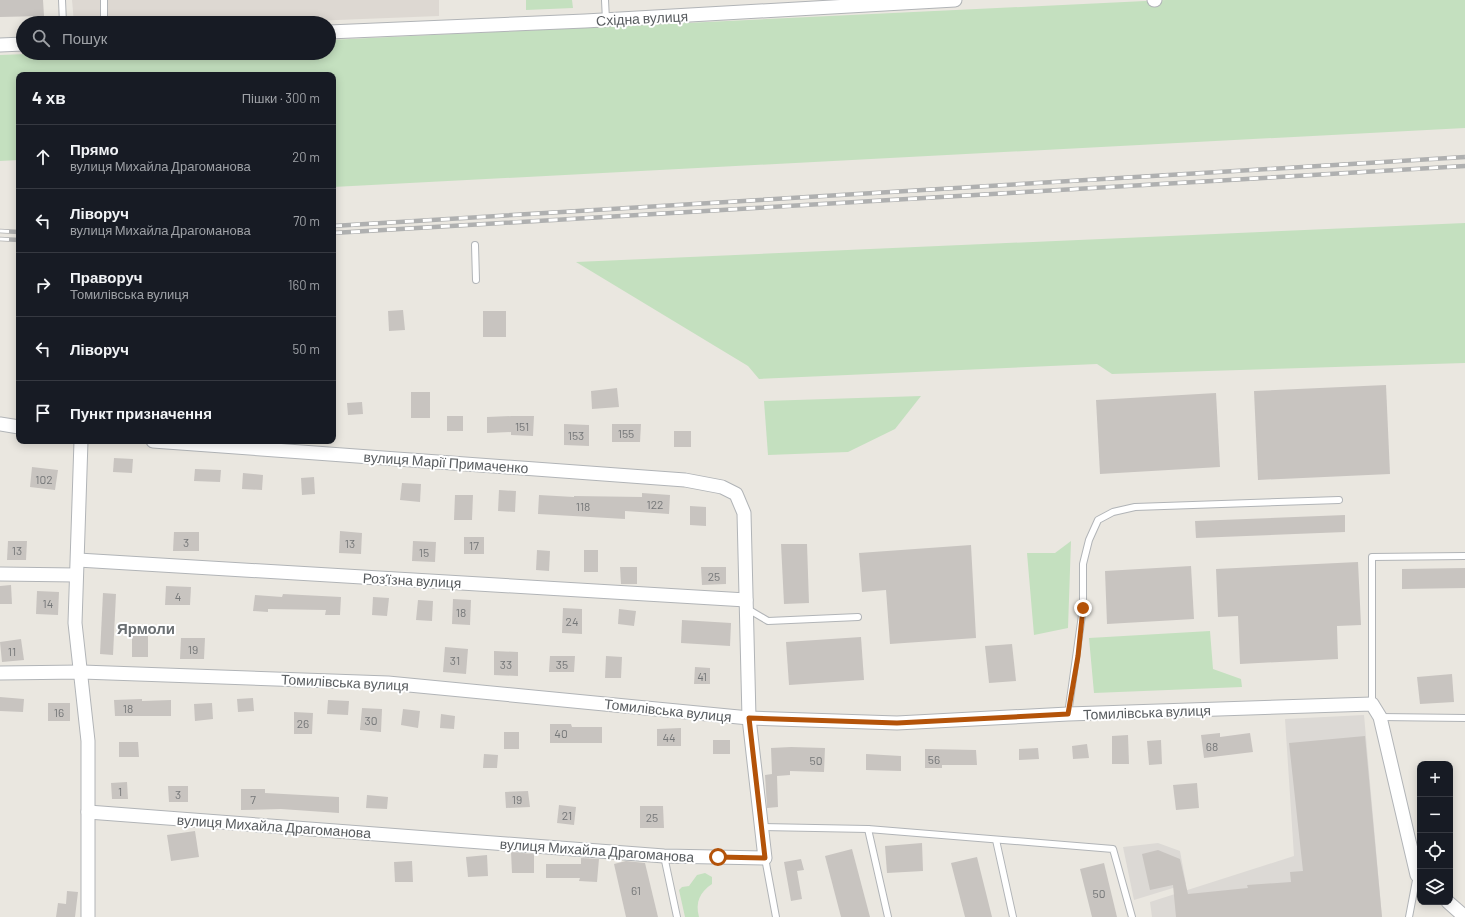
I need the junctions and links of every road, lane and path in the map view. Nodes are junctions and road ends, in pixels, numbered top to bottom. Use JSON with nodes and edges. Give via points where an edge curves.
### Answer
{"nodes":[{"id":1,"x":62,"y":0,"type":"edge"},
{"id":2,"x":104,"y":0,"type":"edge"},
{"id":3,"x":606,"y":0,"type":"edge"},
{"id":4,"x":955,"y":0,"type":"edge"},
{"id":5,"x":63,"y":16,"type":"edge"},
{"id":6,"x":104,"y":16,"type":"edge"},
{"id":7,"x":606,"y":20,"type":"junction"},
{"id":8,"x":336,"y":32,"type":"edge"},
{"id":9,"x":16,"y":44,"type":"edge"},
{"id":10,"x":0,"y":45,"type":"edge"},
{"id":11,"x":475,"y":245,"type":"dead end"},
{"id":12,"x":476,"y":280,"type":"dead end"},
{"id":13,"x":0,"y":424,"type":"edge"},
{"id":14,"x":16,"y":427,"type":"edge"},
{"id":15,"x":81,"y":444,"type":"edge"},
{"id":16,"x":194,"y":444,"type":"edge"},
{"id":17,"x":1339,"y":500,"type":"dead end"},
{"id":18,"x":1465,"y":556,"type":"edge"},
{"id":19,"x":78,"y":560,"type":"junction"},
{"id":20,"x":0,"y":574,"type":"edge"},
{"id":21,"x":76,"y":575,"type":"junction"},
{"id":22,"x":746,"y":604,"type":"junction"},
{"id":23,"x":858,"y":617,"type":"dead end"},
{"id":24,"x":82,"y":672,"type":"junction"},
{"id":25,"x":0,"y":673,"type":"edge"},
{"id":26,"x":1372,"y":704,"type":"junction"},
{"id":27,"x":1068,"y":714,"type":"junction"},
{"id":28,"x":1380,"y":717,"type":"junction"},
{"id":29,"x":749,"y":718,"type":"junction"},
{"id":30,"x":1465,"y":718,"type":"edge"},
{"id":31,"x":88,"y":812,"type":"junction"},
{"id":32,"x":762,"y":827,"type":"junction"},
{"id":33,"x":868,"y":829,"type":"junction"},
{"id":34,"x":996,"y":840,"type":"junction"},
{"id":35,"x":664,"y":856,"type":"junction"},
{"id":36,"x":765,"y":858,"type":"junction"},
{"id":37,"x":1417,"y":872,"type":"edge"},
{"id":38,"x":1417,"y":881,"type":"edge"},
{"id":39,"x":1451,"y":905,"type":"edge"},
{"id":40,"x":88,"y":917,"type":"edge"},
{"id":41,"x":677,"y":917,"type":"edge"},
{"id":42,"x":776,"y":917,"type":"edge"},
{"id":43,"x":888,"y":917,"type":"edge"},
{"id":44,"x":1013,"y":917,"type":"edge"},
{"id":45,"x":1132,"y":917,"type":"edge"},
{"id":46,"x":1409,"y":917,"type":"edge"},
{"id":47,"x":1465,"y":917,"type":"edge"}],
"edges":[{"from":1,"to":5,"type":"lane"},
{"from":2,"to":6,"type":"lane"},
{"from":3,"to":7,"type":"lane"},
{"from":4,"to":7,"type":"street","name":"Східна вулиця"},
{"from":7,"to":8,"type":"street","name":"Східна вулиця"},
{"from":9,"to":10,"type":"street"},
{"from":11,"to":12,"type":"lane"},
{"from":13,"to":14,"type":"street"},
{"from":15,"to":19,"type":"street"},
{"from":16,"to":22,"type":"street","name":"вулиця Марії Примаченко","via":[[685,480],[722,486],[736,494],[744,513]]},
{"from":17,"to":27,"type":"lane","via":[[1135,507],[1113,512],[1098,520],[1089,540],[1083,564],[1083,608]]},
{"from":18,"to":26,"type":"lane","via":[[1372,557]]},
{"from":19,"to":21,"type":"street"},
{"from":19,"to":22,"type":"street","name":"Розʼїзна вулиця"},
{"from":20,"to":21,"type":"street"},
{"from":21,"to":24,"type":"street","via":[[75,622]]},
{"from":22,"to":23,"type":"lane","via":[[768,621]]},
{"from":22,"to":29,"type":"street"},
{"from":24,"to":25,"type":"street","name":"Томилівська вулиця"},
{"from":24,"to":29,"type":"street","name":"Томилівська вулиця","via":[[388,683]]},
{"from":24,"to":31,"type":"street","via":[[88,741]]},
{"from":26,"to":27,"type":"street","name":"Томилівська вулиця"},
{"from":26,"to":28,"type":"street"},
{"from":27,"to":29,"type":"street","name":"Томилівська вулиця","via":[[897,723]]},
{"from":28,"to":30,"type":"lane"},
{"from":28,"to":37,"type":"street"},
{"from":29,"to":32,"type":"street"},
{"from":31,"to":35,"type":"street","name":"вулиця Михайла Драгоманова"},
{"from":31,"to":40,"type":"street"},
{"from":32,"to":33,"type":"lane"},
{"from":32,"to":36,"type":"street"},
{"from":33,"to":34,"type":"lane"},
{"from":33,"to":43,"type":"lane"},
{"from":34,"to":44,"type":"lane"},
{"from":34,"to":45,"type":"lane","via":[[1113,850]]},
{"from":35,"to":36,"type":"street","name":"вулиця Михайла Драгоманова"},
{"from":35,"to":41,"type":"lane"},
{"from":36,"to":42,"type":"lane"},
{"from":38,"to":46,"type":"lane"},
{"from":39,"to":47,"type":"street"}]}
